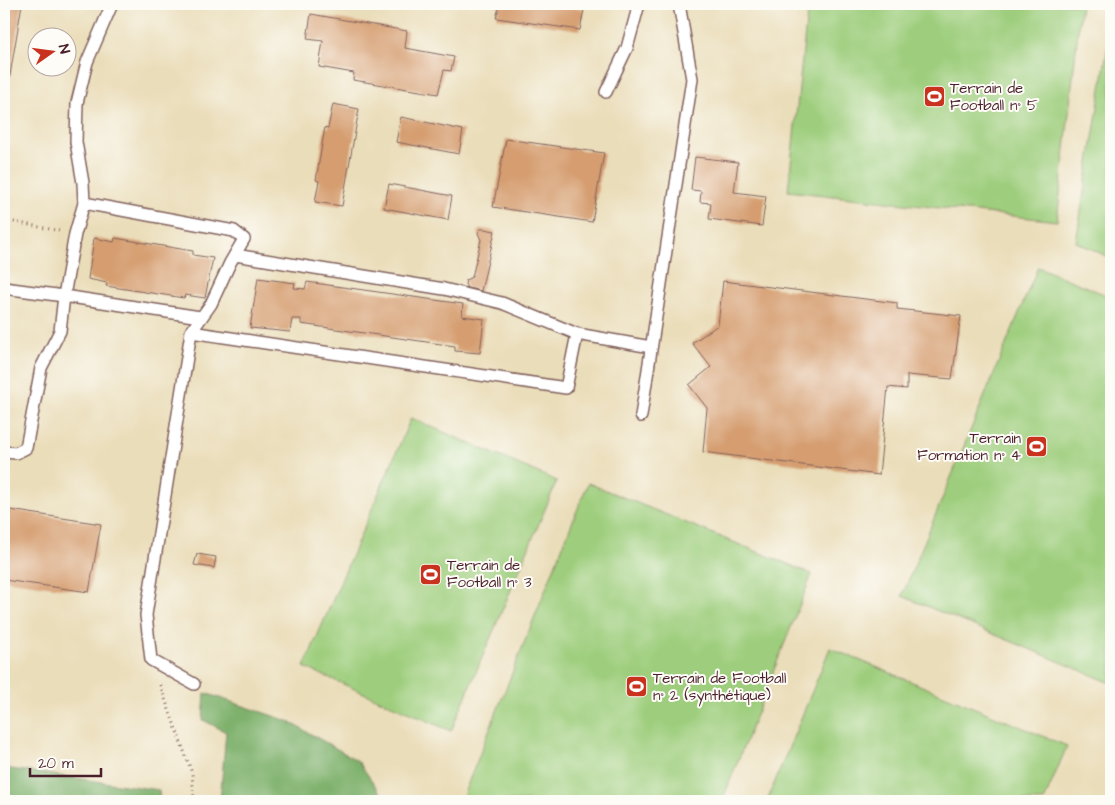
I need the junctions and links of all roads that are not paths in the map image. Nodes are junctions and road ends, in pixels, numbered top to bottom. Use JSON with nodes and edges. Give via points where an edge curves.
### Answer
{"nodes":[{"id":1,"x":112,"y":4,"type":"edge"},
{"id":2,"x":639,"y":4,"type":"edge"},
{"id":3,"x":679,"y":4,"type":"edge"},
{"id":4,"x":606,"y":92,"type":"dead end"},
{"id":5,"x":84,"y":203,"type":"junction"},
{"id":6,"x":235,"y":255,"type":"junction"},
{"id":7,"x":4,"y":288,"type":"edge"},
{"id":8,"x":64,"y":296,"type":"junction"},
{"id":9,"x":200,"y":318,"type":"junction"},
{"id":10,"x":191,"y":332,"type":"junction"},
{"id":11,"x":577,"y":334,"type":"junction"},
{"id":12,"x":651,"y":347,"type":"junction"},
{"id":13,"x":641,"y":416,"type":"dead end"},
{"id":14,"x":4,"y":452,"type":"edge"},
{"id":15,"x":194,"y":684,"type":"dead end"}],
"edges":[{"from":1,"to":5,"type":"lane","via":[[87,62],[77,103],[76,142],[84,183]]},
{"from":2,"to":4,"type":"lane","via":[[627,48]]},
{"from":3,"to":12,"type":"lane","via":[[692,79]]},
{"from":5,"to":6,"type":"lane","via":[[234,231],[244,239]]},
{"from":5,"to":8,"type":"lane"},
{"from":6,"to":9,"type":"lane","via":[[211,304]]},
{"from":6,"to":11,"type":"lane","via":[[444,289],[502,303]]},
{"from":7,"to":8,"type":"lane"},
{"from":8,"to":9,"type":"lane"},
{"from":8,"to":14,"type":"lane","via":[[60,331],[42,368],[26,448]]},
{"from":9,"to":10,"type":"lane"},
{"from":10,"to":11,"type":"lane","via":[[566,388]]},
{"from":10,"to":15,"type":"lane","via":[[146,615],[151,660]]},
{"from":11,"to":12,"type":"lane"},
{"from":12,"to":13,"type":"lane"}]}
